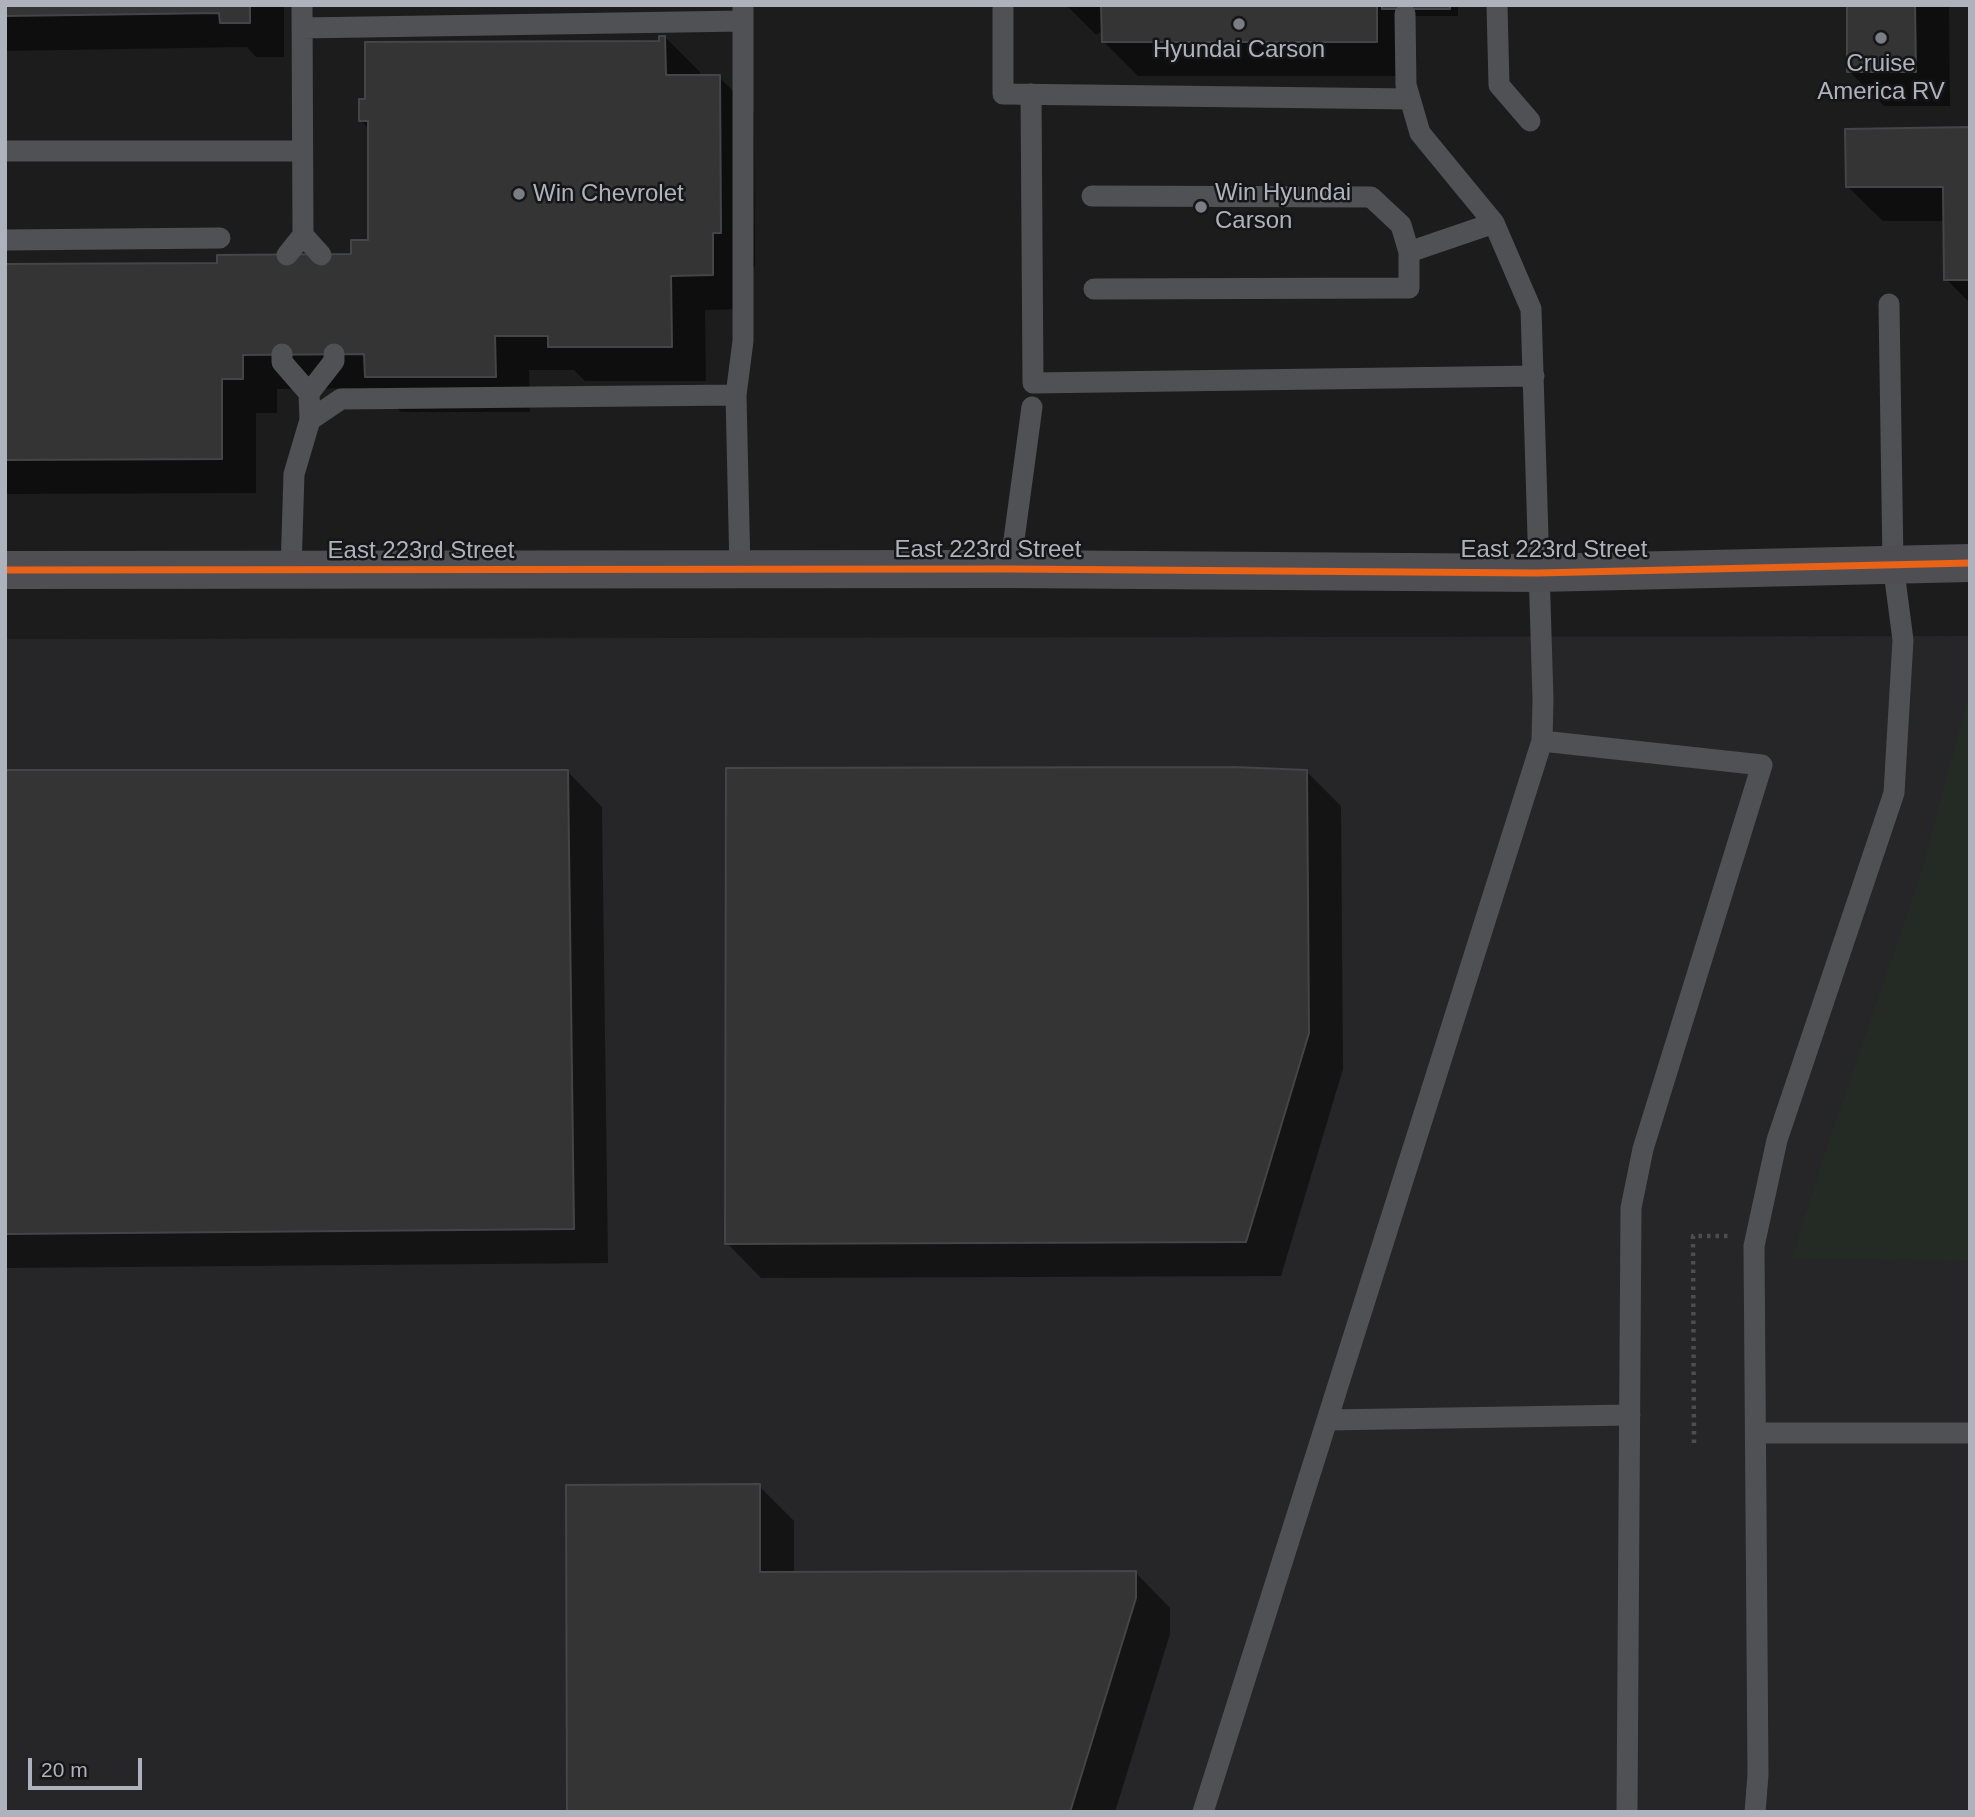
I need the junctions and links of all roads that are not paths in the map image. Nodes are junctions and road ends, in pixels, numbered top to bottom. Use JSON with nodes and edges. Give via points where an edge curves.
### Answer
{"nodes":[{"id":1,"x":302,"y":5,"type":"edge"},
{"id":2,"x":1003,"y":5,"type":"edge"},
{"id":3,"x":1497,"y":5,"type":"edge"},
{"id":4,"x":743,"y":13,"type":"edge"},
{"id":5,"x":1405,"y":14,"type":"dead end"},
{"id":6,"x":302,"y":28,"type":"junction"},
{"id":7,"x":1031,"y":94,"type":"junction"},
{"id":8,"x":1410,"y":99,"type":"junction"},
{"id":9,"x":1530,"y":121,"type":"dead end"},
{"id":10,"x":5,"y":151,"type":"edge"},
{"id":11,"x":302,"y":152,"type":"junction"},
{"id":12,"x":1092,"y":195,"type":"dead end"},
{"id":13,"x":1494,"y":223,"type":"junction"},
{"id":14,"x":303,"y":235,"type":"junction"},
{"id":15,"x":220,"y":238,"type":"dead end"},
{"id":16,"x":5,"y":240,"type":"edge"},
{"id":17,"x":1409,"y":252,"type":"junction"},
{"id":18,"x":287,"y":255,"type":"dead end"},
{"id":19,"x":321,"y":255,"type":"dead end"},
{"id":20,"x":1094,"y":289,"type":"dead end"},
{"id":21,"x":1889,"y":304,"type":"dead end"},
{"id":22,"x":282,"y":354,"type":"dead end"},
{"id":23,"x":334,"y":354,"type":"dead end"},
{"id":24,"x":1534,"y":376,"type":"junction"},
{"id":25,"x":309,"y":393,"type":"junction"},
{"id":26,"x":736,"y":395,"type":"junction"},
{"id":27,"x":1032,"y":395,"type":"junction"},
{"id":28,"x":310,"y":420,"type":"junction"},
{"id":29,"x":1970,"y":563,"type":"edge"},
{"id":30,"x":1893,"y":564,"type":"junction"},
{"id":31,"x":1010,"y":569,"type":"junction"},
{"id":32,"x":5,"y":570,"type":"edge"},
{"id":33,"x":291,"y":570,"type":"junction"},
{"id":34,"x":740,"y":570,"type":"junction"},
{"id":35,"x":1538,"y":573,"type":"junction"},
{"id":36,"x":1542,"y":741,"type":"junction"},
{"id":37,"x":1630,"y":1415,"type":"junction"},
{"id":38,"x":1328,"y":1420,"type":"junction"},
{"id":39,"x":1756,"y":1433,"type":"junction"},
{"id":40,"x":1970,"y":1433,"type":"edge"},
{"id":41,"x":1203,"y":1812,"type":"edge"},
{"id":42,"x":1627,"y":1812,"type":"edge"},
{"id":43,"x":1755,"y":1812,"type":"edge"}],
"edges":[{"from":1,"to":6,"type":"lane"},
{"from":2,"to":7,"type":"lane","via":[[1003,94]]},
{"from":3,"to":9,"type":"lane","via":[[1499,85]]},
{"from":4,"to":6,"type":"lane"},
{"from":4,"to":26,"type":"lane","via":[[743,341]]},
{"from":5,"to":8,"type":"lane"},
{"from":6,"to":11,"type":"lane"},
{"from":7,"to":8,"type":"lane"},
{"from":7,"to":27,"type":"lane"},
{"from":8,"to":13,"type":"lane","via":[[1420,133]]},
{"from":10,"to":11,"type":"lane"},
{"from":11,"to":14,"type":"lane"},
{"from":12,"to":17,"type":"lane","via":[[1371,197],[1401,225]]},
{"from":13,"to":17,"type":"lane"},
{"from":13,"to":24,"type":"lane","via":[[1531,309]]},
{"from":14,"to":18,"type":"lane"},
{"from":14,"to":19,"type":"lane"},
{"from":15,"to":16,"type":"lane"},
{"from":17,"to":20,"type":"lane","via":[[1409,288]]},
{"from":21,"to":30,"type":"lane"},
{"from":22,"to":25,"type":"lane","via":[[282,362]]},
{"from":23,"to":25,"type":"lane","via":[[334,361]]},
{"from":24,"to":27,"type":"lane"},
{"from":24,"to":35,"type":"lane"},
{"from":25,"to":28,"type":"lane"},
{"from":26,"to":28,"type":"lane","via":[[341,399]]},
{"from":26,"to":34,"type":"lane"},
{"from":27,"to":31,"type":"lane"},
{"from":28,"to":33,"type":"lane","via":[[293,474]]},
{"from":29,"to":30,"type":"main road","name":"East 223rd Street"},
{"from":30,"to":35,"type":"main road","name":"East 223rd Street"},
{"from":30,"to":39,"type":"lane","via":[[1903,640],[1894,793],[1777,1140],[1754,1245]]},
{"from":31,"to":34,"type":"main road","name":"East 223rd Street"},
{"from":31,"to":35,"type":"main road","name":"East 223rd Street"},
{"from":32,"to":33,"type":"main road","name":"East 223rd Street"},
{"from":33,"to":34,"type":"main road","name":"East 223rd Street"},
{"from":35,"to":36,"type":"lane"},
{"from":36,"to":37,"type":"lane","via":[[1762,765],[1635,1185]]},
{"from":36,"to":38,"type":"lane"},
{"from":37,"to":38,"type":"lane"},
{"from":37,"to":42,"type":"lane"},
{"from":38,"to":41,"type":"lane"},
{"from":39,"to":40,"type":"lane"},
{"from":39,"to":43,"type":"lane"}]}
